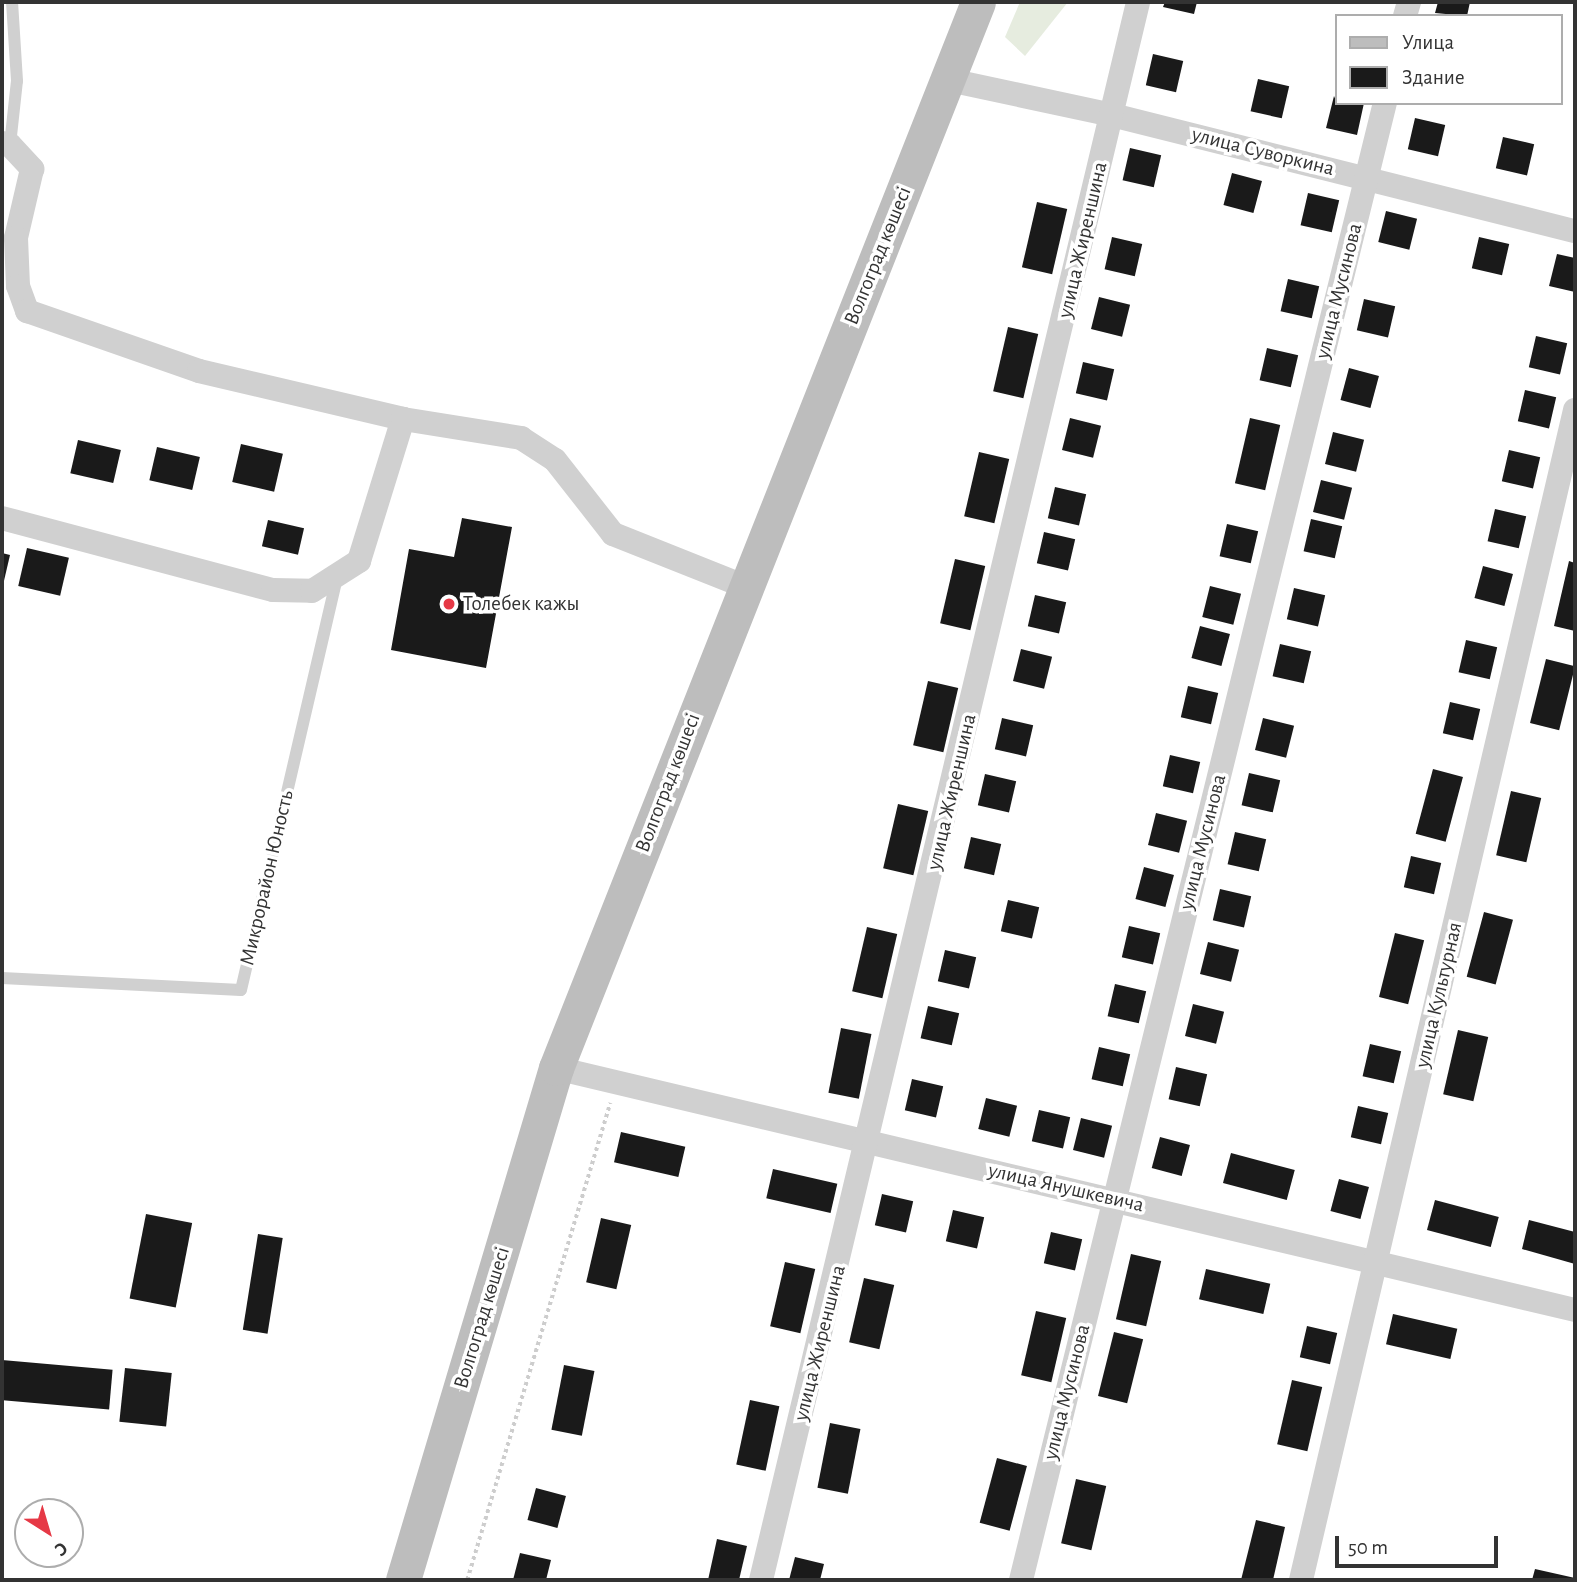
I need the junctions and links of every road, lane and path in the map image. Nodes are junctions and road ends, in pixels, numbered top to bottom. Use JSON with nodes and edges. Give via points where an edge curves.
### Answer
{"nodes":[{"id":1,"x":12,"y":2,"type":"edge"},
{"id":2,"x":978,"y":2,"type":"edge"},
{"id":3,"x":1138,"y":2,"type":"edge"},
{"id":4,"x":949,"y":80,"type":"junction"},
{"id":5,"x":1385,"y":105,"type":"edge"},
{"id":6,"x":1112,"y":115,"type":"junction"},
{"id":7,"x":6,"y":144,"type":"edge"},
{"id":8,"x":1367,"y":177,"type":"junction"},
{"id":9,"x":1575,"y":231,"type":"edge"},
{"id":10,"x":1575,"y":410,"type":"edge"},
{"id":11,"x":403,"y":419,"type":"junction"},
{"id":12,"x":2,"y":518,"type":"edge"},
{"id":13,"x":338,"y":572,"type":"junction"},
{"id":14,"x":746,"y":587,"type":"junction"},
{"id":15,"x":2,"y":978,"type":"edge"},
{"id":16,"x":556,"y":1068,"type":"junction"},
{"id":17,"x":615,"y":1085,"type":"junction"},
{"id":18,"x":869,"y":1142,"type":"junction"},
{"id":19,"x":1115,"y":1199,"type":"junction"},
{"id":20,"x":1376,"y":1264,"type":"junction"},
{"id":21,"x":1575,"y":1310,"type":"edge"},
{"id":22,"x":404,"y":1580,"type":"edge"},
{"id":23,"x":467,"y":1580,"type":"edge"},
{"id":24,"x":761,"y":1580,"type":"edge"},
{"id":25,"x":1021,"y":1580,"type":"edge"},
{"id":26,"x":1301,"y":1580,"type":"edge"}],
"edges":[{"from":1,"to":7,"type":"lane","via":[[17,81]]},
{"from":2,"to":4,"type":"main road","name":"Волгоград көшесі"},
{"from":3,"to":6,"type":"street","name":"улица Жиреншина"},
{"from":4,"to":6,"type":"street","name":"улица Суворкина"},
{"from":4,"to":14,"type":"main road","name":"Волгоград көшесі"},
{"from":5,"to":8,"type":"street","name":"улица Мусинова"},
{"from":6,"to":8,"type":"street","name":"улица Суворкина"},
{"from":6,"to":18,"type":"street","name":"улица Жиреншина"},
{"from":7,"to":11,"type":"street","via":[[32,169],[16,238],[18,286],[27,311],[199,372]]},
{"from":8,"to":9,"type":"street","name":"улица Суворкина"},
{"from":8,"to":19,"type":"street","name":"улица Мусинова"},
{"from":10,"to":20,"type":"street","name":"улица Культурная"},
{"from":11,"to":13,"type":"street","via":[[359,561]]},
{"from":11,"to":14,"type":"street","via":[[521,438],[555,460],[612,534]]},
{"from":12,"to":13,"type":"street","via":[[273,590],[312,590]]},
{"from":13,"to":15,"type":"lane","name":"Микрорайон Юность","via":[[242,990]]},
{"from":14,"to":16,"type":"main road","name":"Волгоград көшесі"},
{"from":16,"to":17,"type":"street","name":"улица Янушкевича"},
{"from":16,"to":22,"type":"main road","name":"Волгоград көшесі"},
{"from":17,"to":18,"type":"street","name":"улица Янушкевича"},
{"from":17,"to":23,"type":"path"},
{"from":18,"to":19,"type":"street","name":"улица Янушкевича"},
{"from":18,"to":24,"type":"street","name":"улица Жиреншина"},
{"from":19,"to":20,"type":"street","name":"улица Янушкевича"},
{"from":19,"to":25,"type":"street","name":"улица Мусинова"},
{"from":20,"to":21,"type":"street","name":"улица Янушкевича"},
{"from":20,"to":26,"type":"street","name":"улица Культурная"}]}
